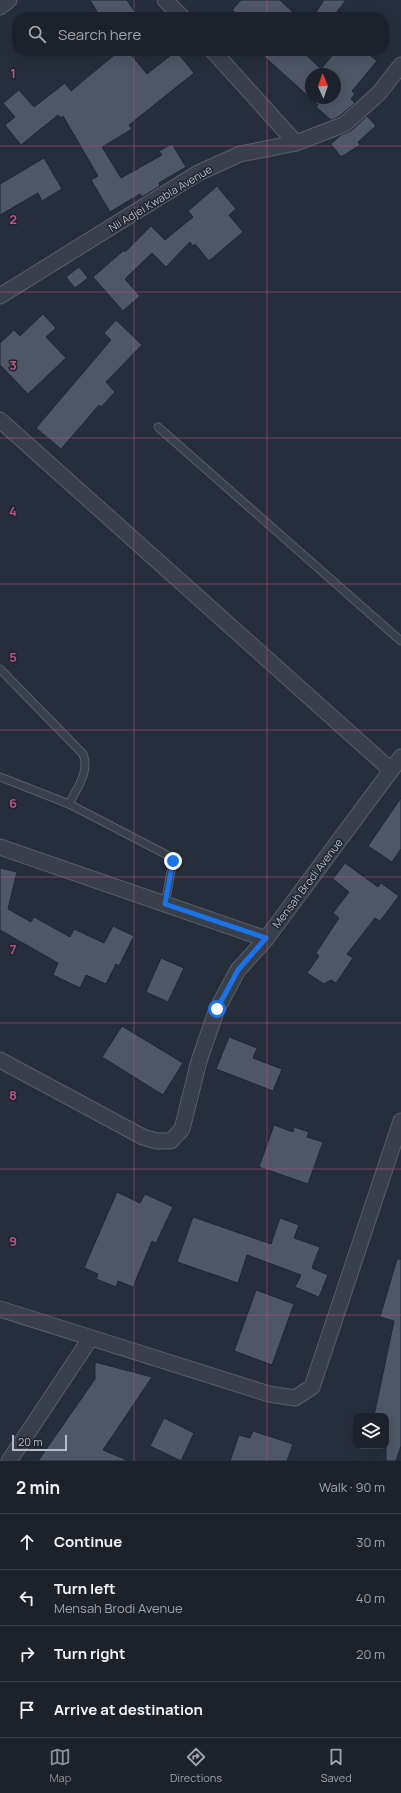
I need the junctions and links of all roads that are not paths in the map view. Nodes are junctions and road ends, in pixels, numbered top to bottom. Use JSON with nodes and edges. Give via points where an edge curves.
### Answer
{"nodes":[{"id":1,"x":9,"y":0,"type":"edge"},
{"id":2,"x":165,"y":0,"type":"edge"},
{"id":3,"x":0,"y":7,"type":"edge"},
{"id":4,"x":177,"y":12,"type":"edge"},
{"id":5,"x":218,"y":56,"type":"edge"},
{"id":6,"x":401,"y":65,"type":"edge"},
{"id":7,"x":296,"y":143,"type":"junction"},
{"id":8,"x":0,"y":296,"type":"edge"},
{"id":9,"x":0,"y":420,"type":"edge"},
{"id":10,"x":158,"y":427,"type":"dead end"},
{"id":11,"x":401,"y":641,"type":"edge"},
{"id":12,"x":0,"y":669,"type":"edge"},
{"id":13,"x":401,"y":756,"type":"edge"},
{"id":14,"x":391,"y":770,"type":"junction"},
{"id":15,"x":0,"y":777,"type":"edge"},
{"id":16,"x":69,"y":804,"type":"junction"},
{"id":17,"x":0,"y":847,"type":"edge"},
{"id":18,"x":165,"y":904,"type":"junction"},
{"id":19,"x":266,"y":938,"type":"junction"},
{"id":20,"x":0,"y":1060,"type":"edge"},
{"id":21,"x":401,"y":1121,"type":"edge"},
{"id":22,"x":0,"y":1309,"type":"edge"},
{"id":23,"x":90,"y":1339,"type":"junction"},
{"id":24,"x":9,"y":1461,"type":"edge"}],
"edges":[{"from":1,"to":3,"type":"street"},
{"from":2,"to":4,"type":"street"},
{"from":5,"to":7,"type":"street"},
{"from":6,"to":7,"type":"street","name":"Nii Adjei Kwabla Avenue","via":[[379,93],[345,124]]},
{"from":7,"to":8,"type":"street","name":"Nii Adjei Kwabla Avenue","via":[[240,154],[198,173]]},
{"from":9,"to":14,"type":"street"},
{"from":10,"to":11,"type":"lane"},
{"from":12,"to":16,"type":"lane","via":[[83,754],[86,770]]},
{"from":13,"to":14,"type":"street","name":"Mensah Brodi Avenue"},
{"from":14,"to":19,"type":"street","name":"Mensah Brodi Avenue"},
{"from":15,"to":16,"type":"lane"},
{"from":16,"to":18,"type":"lane","via":[[169,856],[173,861]]},
{"from":17,"to":18,"type":"street","name":"Mensah Brodi Avenue"},
{"from":18,"to":19,"type":"street","name":"Mensah Brodi Avenue"},
{"from":19,"to":20,"type":"street","via":[[238,970],[217,1009],[199,1061],[182,1129],[172,1141],[157,1141],[143,1137]]},
{"from":21,"to":23,"type":"street","via":[[312,1387],[295,1398],[269,1394]]},
{"from":22,"to":23,"type":"street"},
{"from":23,"to":24,"type":"street"}]}
